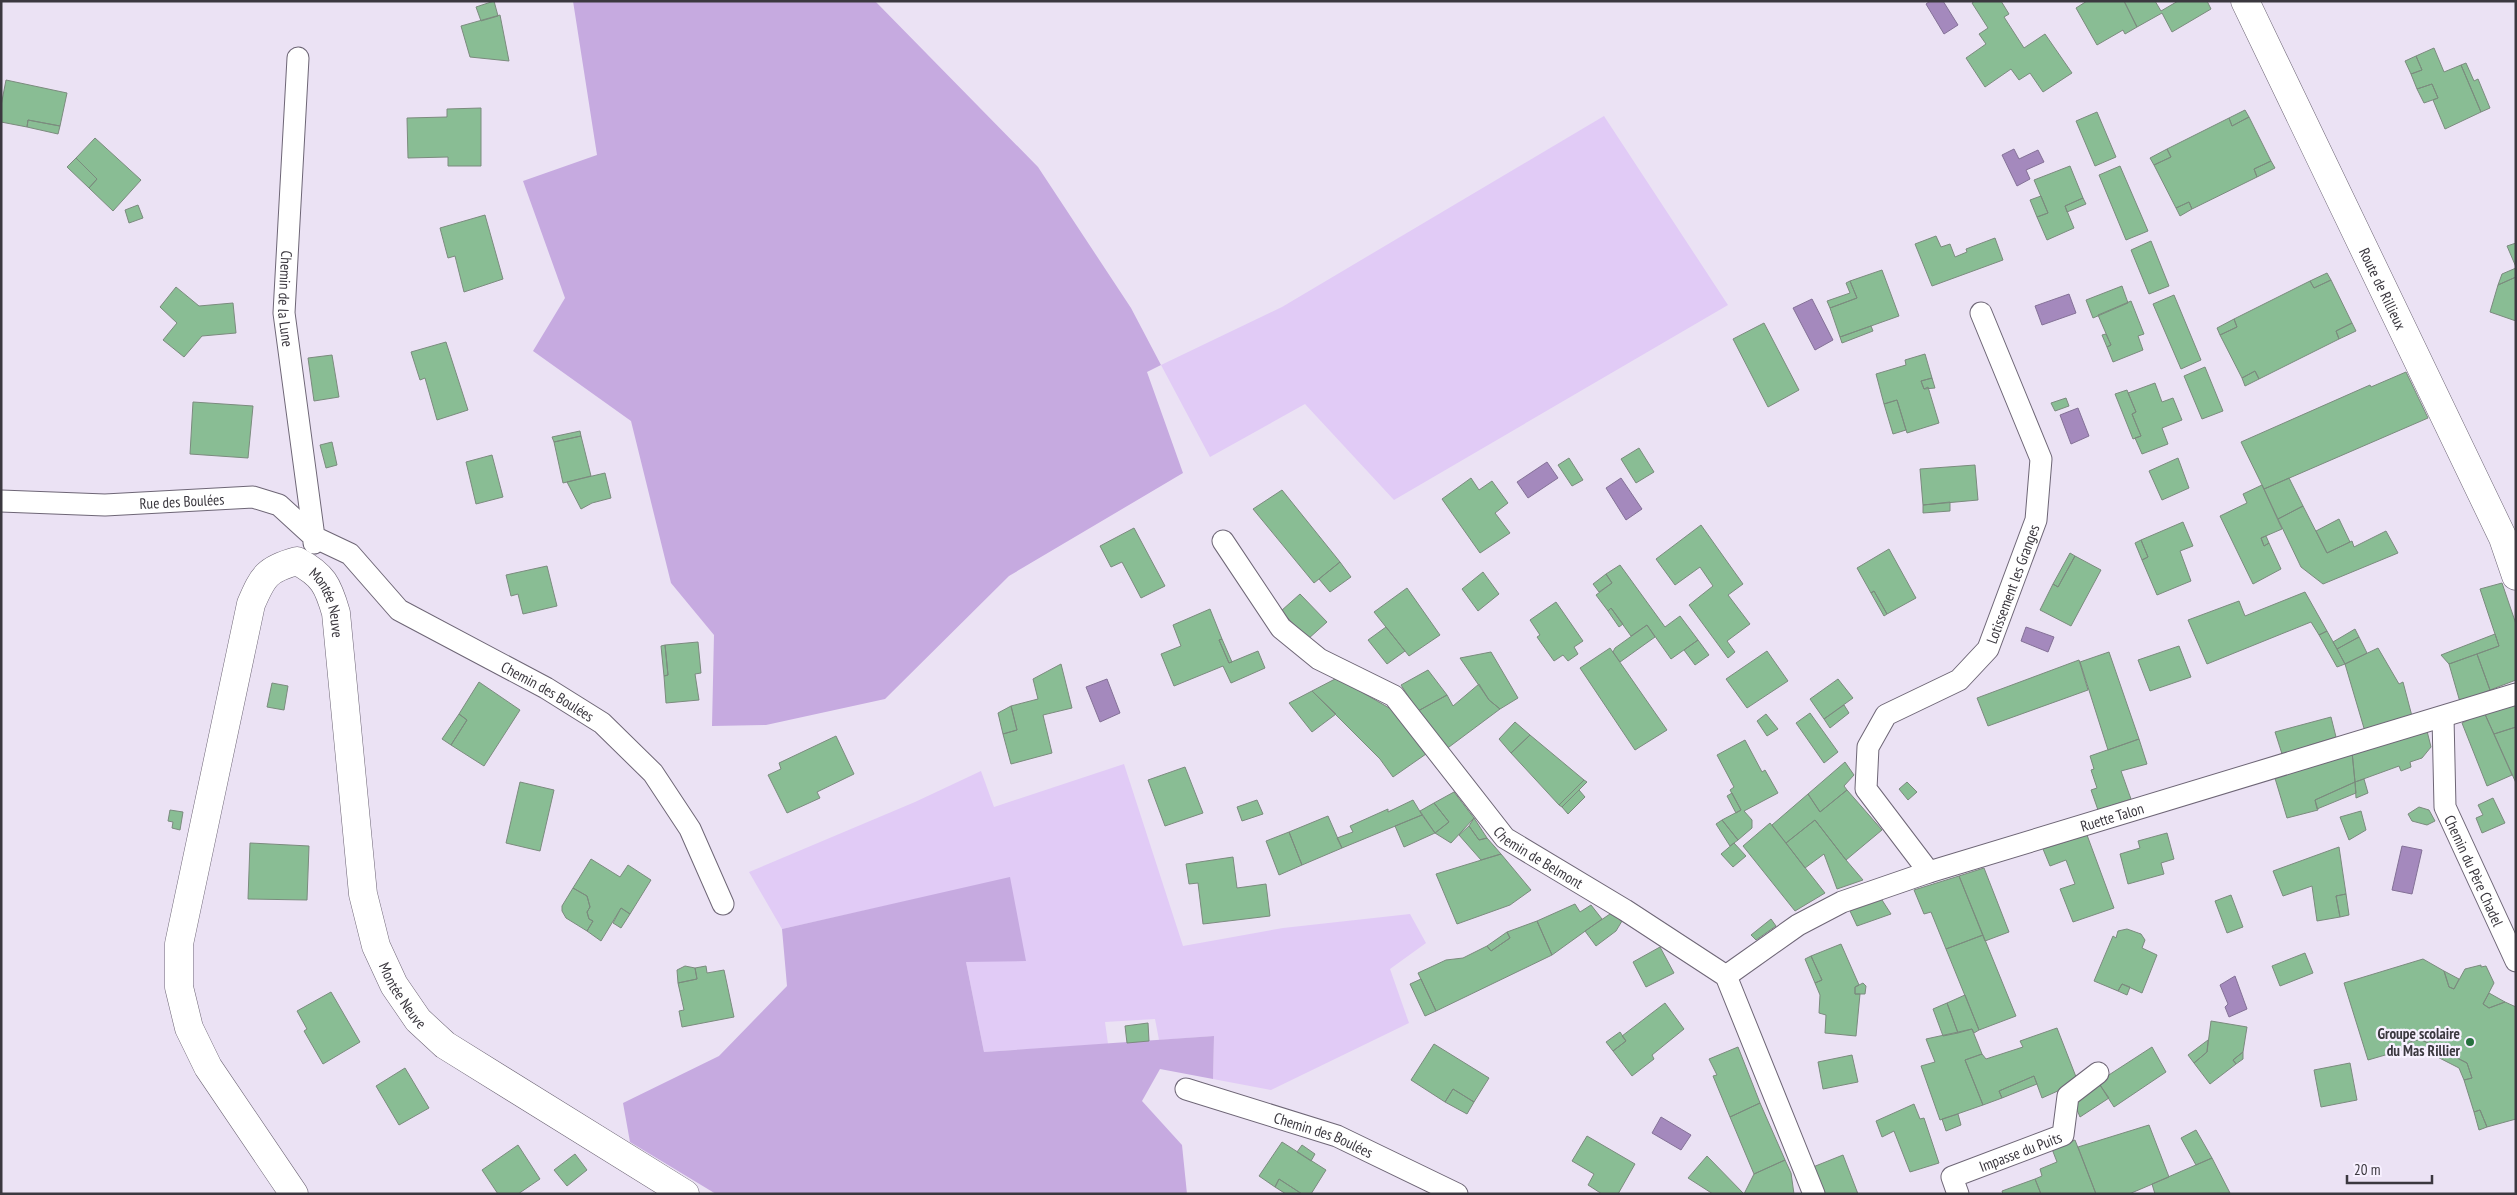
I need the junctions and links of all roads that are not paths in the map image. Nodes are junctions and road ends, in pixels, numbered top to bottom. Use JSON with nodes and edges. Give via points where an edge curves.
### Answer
{"nodes":[{"id":1,"x":2245,"y":1,"type":"edge"},
{"id":2,"x":298,"y":58,"type":"dead end"},
{"id":3,"x":1981,"y":313,"type":"dead end"},
{"id":4,"x":1,"y":501,"type":"edge"},
{"id":5,"x":2509,"y":535,"type":"edge"},
{"id":6,"x":314,"y":537,"type":"junction"},
{"id":7,"x":1223,"y":541,"type":"dead end"},
{"id":8,"x":315,"y":571,"type":"junction"},
{"id":9,"x":2516,"y":576,"type":"edge"},
{"id":10,"x":2516,"y":694,"type":"edge"},
{"id":11,"x":2443,"y":717,"type":"junction"},
{"id":12,"x":1929,"y":872,"type":"junction"},
{"id":13,"x":723,"y":904,"type":"dead end"},
{"id":14,"x":2516,"y":961,"type":"edge"},
{"id":15,"x":1726,"y":976,"type":"junction"},
{"id":16,"x":2098,"y":1073,"type":"dead end"},
{"id":17,"x":1186,"y":1088,"type":"dead end"},
{"id":18,"x":294,"y":1194,"type":"edge"},
{"id":19,"x":685,"y":1194,"type":"edge"},
{"id":20,"x":1457,"y":1194,"type":"edge"},
{"id":21,"x":1814,"y":1194,"type":"edge"},
{"id":22,"x":1958,"y":1194,"type":"edge"}],
"edges":[{"from":1,"to":5,"type":"street","name":"Route de Rillieux"},
{"from":2,"to":6,"type":"street","name":"Chemin de la Lune","via":[[284,313]]},
{"from":3,"to":12,"type":"street","name":"Lotissement les Granges","via":[[2041,459],[2036,520],[1988,649],[1959,680],[1886,715],[1868,747],[1866,789]]},
{"from":4,"to":6,"type":"street","name":"Rue des Boulées","via":[[105,505],[253,497],[279,505]]},
{"from":5,"to":9,"type":"street","name":"Route de Rillieux"},
{"from":6,"to":8,"type":"street"},
{"from":6,"to":13,"type":"street","name":"Chemin des Boulées","via":[[350,554],[399,610],[546,688],[602,723],[653,773],[690,828]]},
{"from":7,"to":15,"type":"street","name":"Chemin de Belmont","via":[[1281,628],[1319,659],[1394,696],[1504,838],[1625,910]]},
{"from":8,"to":18,"type":"street","name":"Montée Neuve","via":[[297,560],[276,566],[261,580],[251,604],[179,944],[179,987],[189,1028],[208,1067]]},
{"from":8,"to":19,"type":"street","name":"Montée Neuve","via":[[328,588],[336,613],[363,894],[376,946],[394,985],[418,1020],[445,1045]]},
{"from":10,"to":11,"type":"street","name":"Ruette Talon"},
{"from":11,"to":12,"type":"street","name":"Ruette Talon"},
{"from":11,"to":14,"type":"street","name":"Chemin du Père Chadel","via":[[2446,806]]},
{"from":12,"to":15,"type":"street","name":"Ruette Talon","via":[[1824,911],[1798,925]]},
{"from":15,"to":21,"type":"street"},
{"from":16,"to":22,"type":"street","name":"Impasse du Puits","via":[[2068,1096],[2063,1135],[1952,1176]]},
{"from":17,"to":20,"type":"street","name":"Chemin des Boulées","via":[[1336,1136]]}]}
